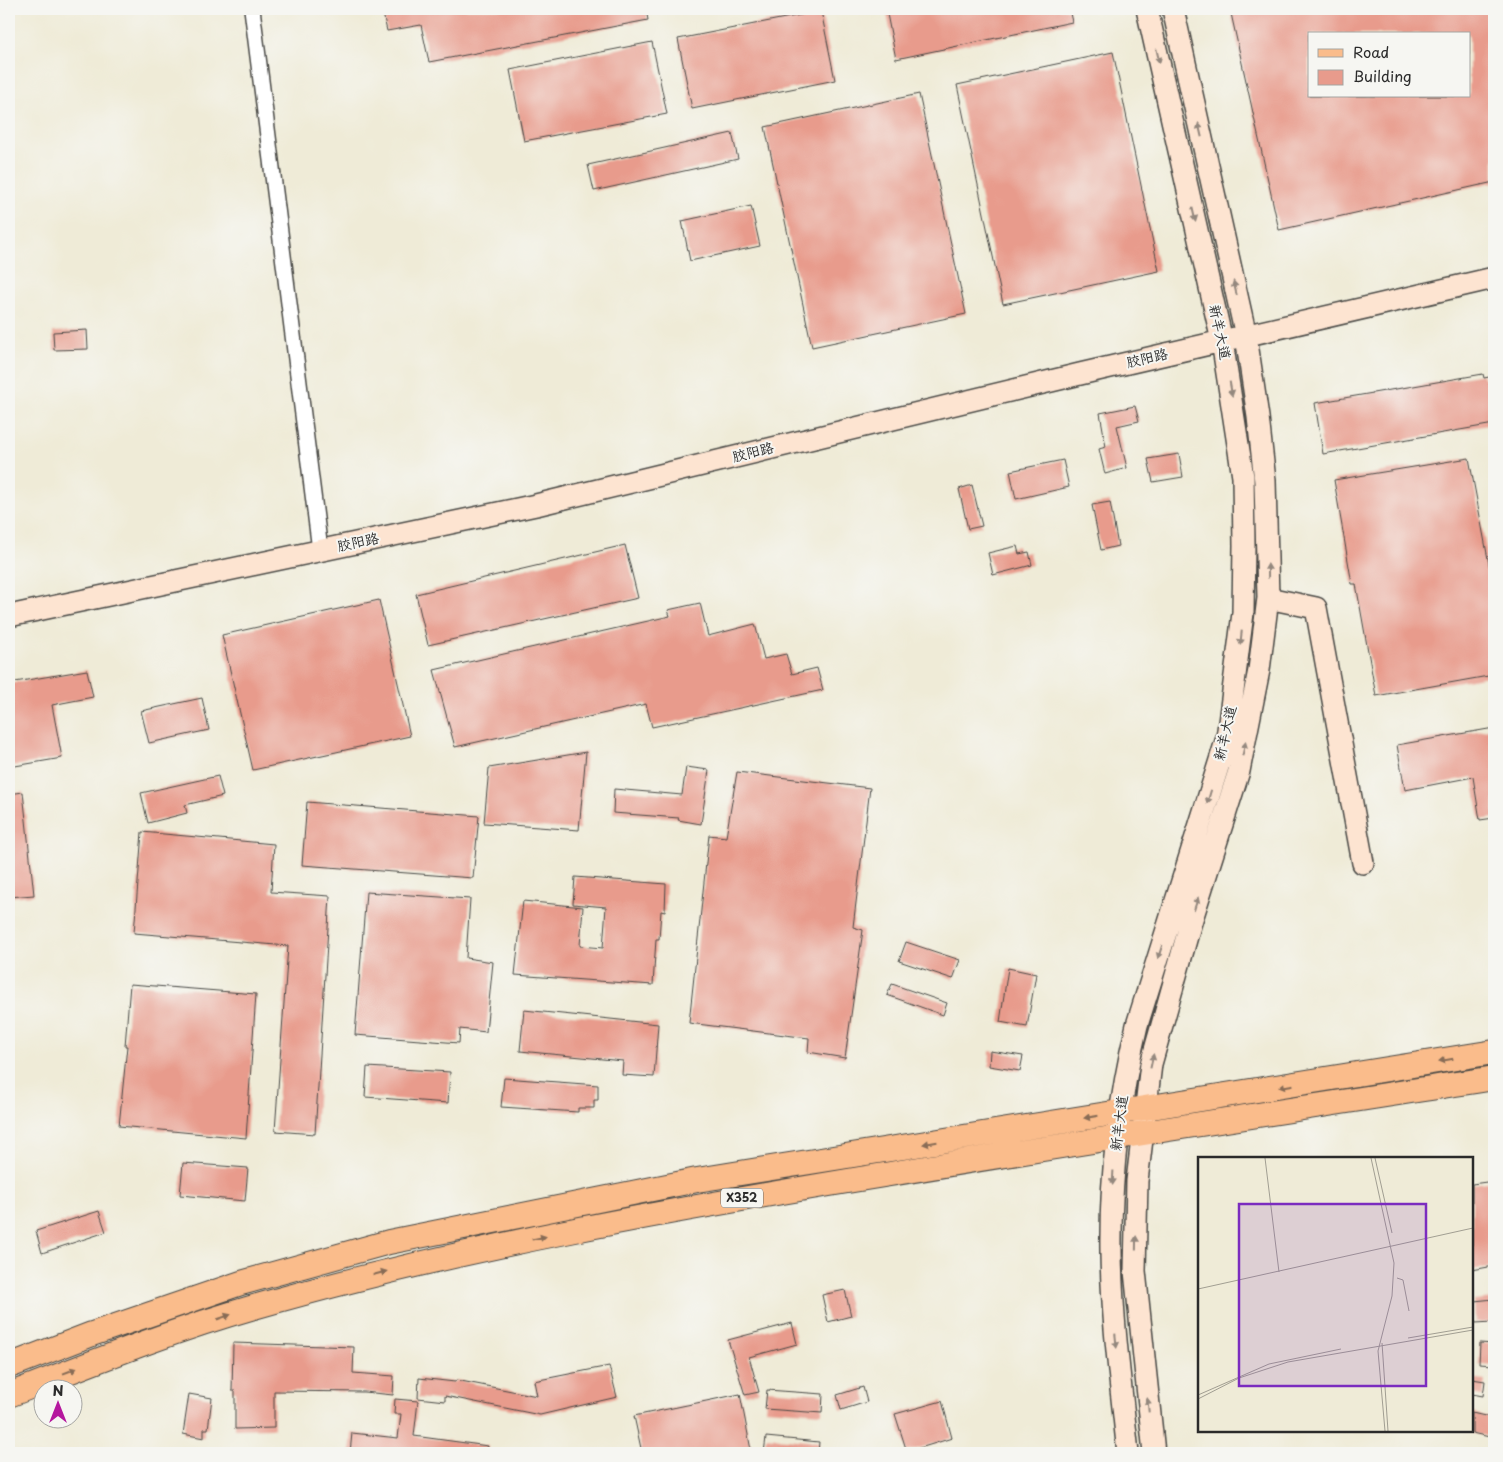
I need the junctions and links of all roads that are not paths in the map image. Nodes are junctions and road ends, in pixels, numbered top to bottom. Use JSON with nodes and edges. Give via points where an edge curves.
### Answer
{"nodes":[{"id":1,"x":252,"y":9,"type":"edge"},
{"id":2,"x":1147,"y":9,"type":"edge"},
{"id":3,"x":1173,"y":9,"type":"edge"},
{"id":4,"x":1494,"y":278,"type":"edge"},
{"id":5,"x":1246,"y":336,"type":"junction"},
{"id":6,"x":1222,"y":341,"type":"junction"},
{"id":7,"x":320,"y":550,"type":"junction"},
{"id":8,"x":1268,"y":598,"type":"junction"},
{"id":9,"x":9,"y":616,"type":"edge"},
{"id":10,"x":1363,"y":863,"type":"dead end"},
{"id":11,"x":1494,"y":1052,"type":"edge"},
{"id":12,"x":1494,"y":1078,"type":"edge"},
{"id":13,"x":1145,"y":1109,"type":"junction"},
{"id":14,"x":1120,"y":1112,"type":"junction"},
{"id":15,"x":1142,"y":1132,"type":"junction"},
{"id":16,"x":1116,"y":1136,"type":"junction"},
{"id":17,"x":9,"y":1366,"type":"edge"},
{"id":18,"x":9,"y":1395,"type":"edge"},
{"id":19,"x":1128,"y":1453,"type":"edge"},
{"id":20,"x":1154,"y":1453,"type":"edge"}],
"edges":[{"from":1,"to":7,"type":"street"},
{"from":2,"to":6,"type":"main road","name":"新羊大道","one_way":true},
{"from":5,"to":3,"type":"main road","name":"新羊大道","one_way":true},
{"from":4,"to":5,"type":"main road","name":"胶阳路"},
{"from":5,"to":6,"type":"main road","name":"胶阳路"},
{"from":8,"to":5,"type":"main road","name":"新羊大道","one_way":true,"via":[[1265,481]]},
{"from":6,"to":7,"type":"main road","name":"胶阳路","via":[[536,505]]},
{"from":6,"to":14,"type":"main road","name":"新羊大道","one_way":true,"via":[[1243,477],[1243,613],[1236,680],[1227,738],[1145,996]]},
{"from":7,"to":9,"type":"main road","name":"胶阳路"},
{"from":8,"to":10,"type":"main road","via":[[1316,608]]},
{"from":13,"to":8,"type":"main road","name":"新羊大道","one_way":true,"via":[[1151,1064],[1164,1010],[1239,771],[1257,680]]},
{"from":11,"to":13,"type":"main road","number":"X352","one_way":true},
{"from":12,"to":15,"type":"main road","number":"X352"},
{"from":13,"to":14,"type":"main road","number":"X352"},
{"from":13,"to":15,"type":"main road","name":"新羊大道"},
{"from":14,"to":16,"type":"main road","name":"新羊大道"},
{"from":14,"to":17,"type":"main road","number":"X352","one_way":true,"via":[[697,1180],[389,1242],[241,1283]]},
{"from":15,"to":16,"type":"main road","number":"X352"},
{"from":20,"to":15,"type":"main road","name":"新羊大道","one_way":true,"via":[[1135,1271],[1137,1181]]},
{"from":18,"to":16,"type":"main road","number":"X352","one_way":true,"via":[[249,1308],[396,1268],[703,1204]]},
{"from":16,"to":19,"type":"main road","name":"新羊大道","one_way":true,"via":[[1111,1254]]}]}
